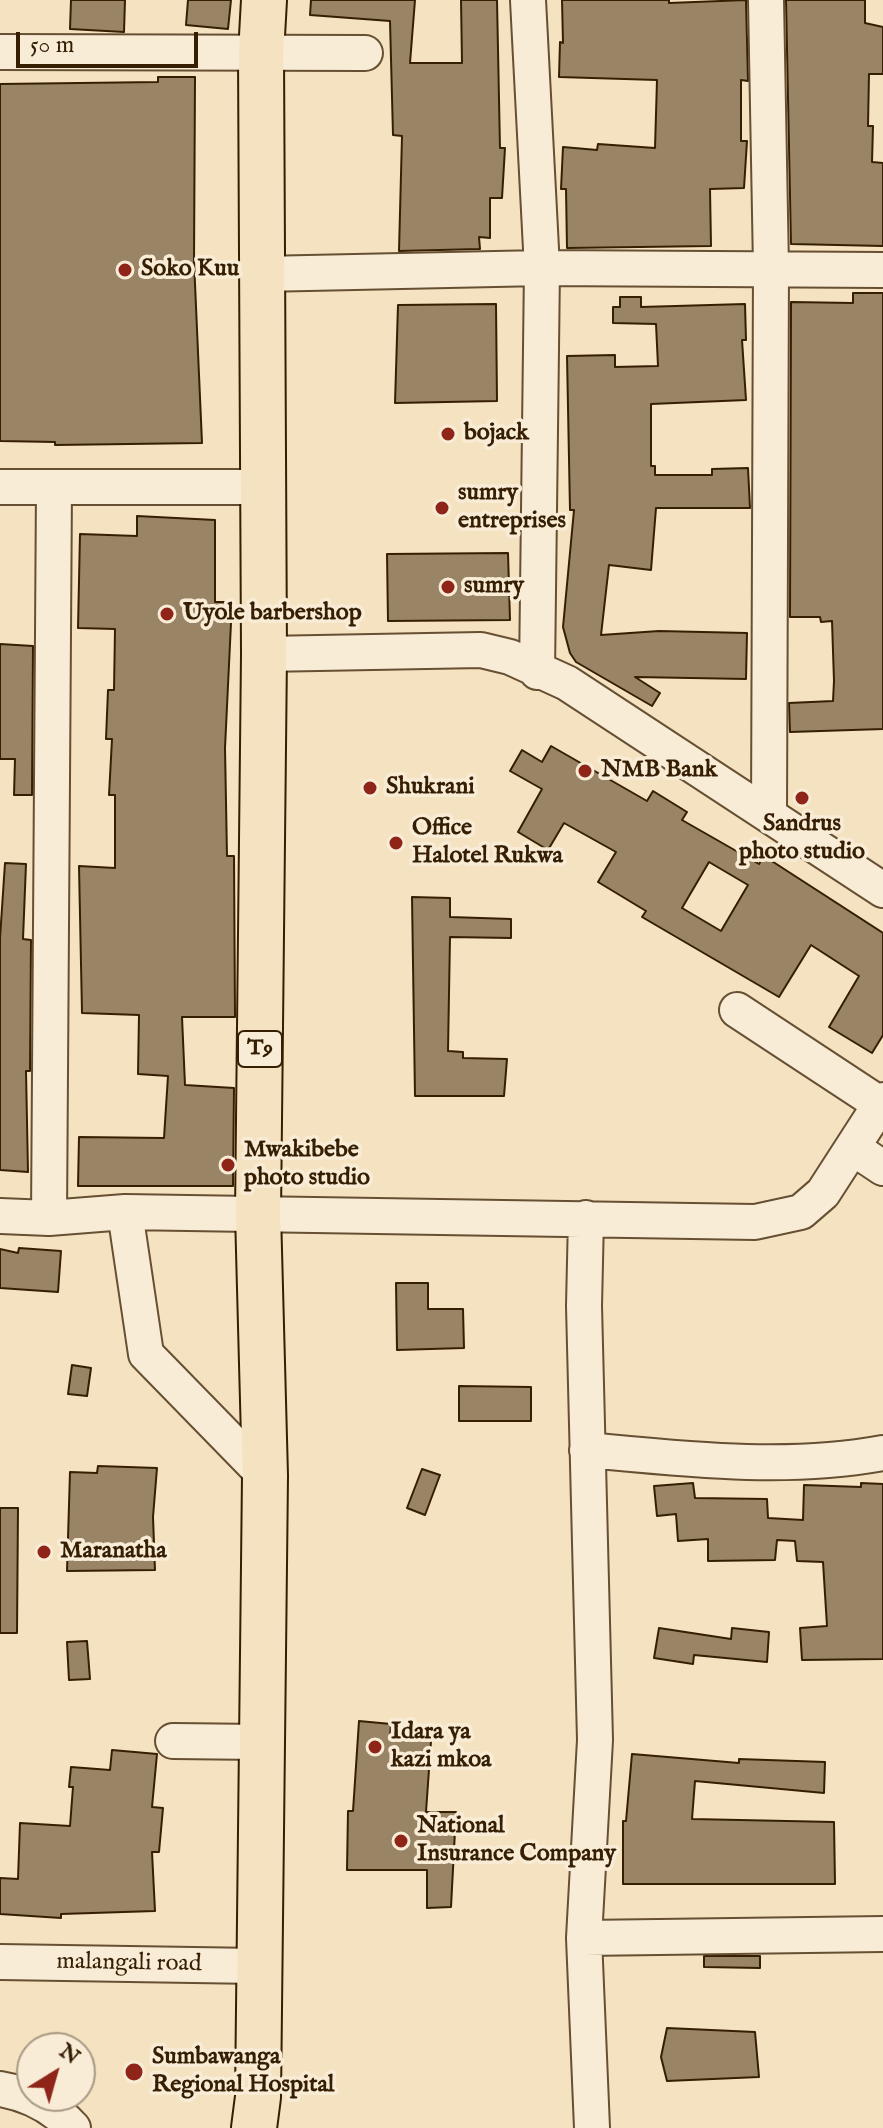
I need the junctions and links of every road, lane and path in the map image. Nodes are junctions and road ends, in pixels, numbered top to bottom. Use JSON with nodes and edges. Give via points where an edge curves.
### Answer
{"nodes":[{"id":1,"x":264,"y":0,"type":"edge"},
{"id":2,"x":528,"y":0,"type":"edge"},
{"id":3,"x":766,"y":0,"type":"edge"},
{"id":4,"x":0,"y":52,"type":"edge"},
{"id":5,"x":365,"y":53,"type":"dead end"},
{"id":6,"x":261,"y":54,"type":"junction"},
{"id":7,"x":771,"y":267,"type":"junction"},
{"id":8,"x":542,"y":268,"type":"junction"},
{"id":9,"x":883,"y":270,"type":"edge"},
{"id":10,"x":261,"y":274,"type":"junction"},
{"id":11,"x":0,"y":487,"type":"edge"},
{"id":12,"x":54,"y":487,"type":"junction"},
{"id":13,"x":264,"y":487,"type":"junction"},
{"id":14,"x":264,"y":654,"type":"junction"},
{"id":15,"x":537,"y":672,"type":"junction"},
{"id":16,"x":769,"y":815,"type":"junction"},
{"id":17,"x":883,"y":890,"type":"edge"},
{"id":18,"x":737,"y":1010,"type":"dead end"},
{"id":19,"x":882,"y":1102,"type":"edge"},
{"id":20,"x":853,"y":1148,"type":"junction"},
{"id":21,"x":883,"y":1168,"type":"edge"},
{"id":22,"x":125,"y":1212,"type":"junction"},
{"id":23,"x":258,"y":1213,"type":"junction"},
{"id":24,"x":0,"y":1216,"type":"edge"},
{"id":25,"x":49,"y":1218,"type":"junction"},
{"id":26,"x":586,"y":1218,"type":"junction"},
{"id":27,"x":587,"y":1450,"type":"junction"},
{"id":28,"x":883,"y":1453,"type":"edge"},
{"id":29,"x":265,"y":1476,"type":"junction"},
{"id":30,"x":173,"y":1741,"type":"dead end"},
{"id":31,"x":261,"y":1742,"type":"junction"},
{"id":32,"x":883,"y":1934,"type":"edge"},
{"id":33,"x":584,"y":1938,"type":"junction"},
{"id":34,"x":0,"y":1962,"type":"edge"},
{"id":35,"x":258,"y":1966,"type":"junction"},
{"id":36,"x":0,"y":2089,"type":"edge"},
{"id":37,"x":259,"y":2118,"type":"edge"},
{"id":38,"x":73,"y":2128,"type":"edge"},
{"id":39,"x":592,"y":2128,"type":"edge"}],
"edges":[{"from":1,"to":6,"type":"highway","number":"T9"},
{"from":2,"to":8,"type":"street"},
{"from":3,"to":7,"type":"street"},
{"from":4,"to":6,"type":"street"},
{"from":5,"to":6,"type":"street"},
{"from":6,"to":10,"type":"highway","number":"T9"},
{"from":7,"to":8,"type":"street"},
{"from":7,"to":9,"type":"street"},
{"from":7,"to":16,"type":"street"},
{"from":8,"to":10,"type":"street"},
{"from":8,"to":15,"type":"street"},
{"from":10,"to":13,"type":"highway","number":"T9"},
{"from":11,"to":12,"type":"street"},
{"from":12,"to":13,"type":"street"},
{"from":12,"to":25,"type":"street"},
{"from":13,"to":14,"type":"highway","number":"T9"},
{"from":14,"to":15,"type":"street","via":[[481,650],[510,657]]},
{"from":14,"to":23,"type":"highway","number":"T9"},
{"from":15,"to":16,"type":"street","via":[[567,683]]},
{"from":16,"to":17,"type":"street"},
{"from":18,"to":19,"type":"street"},
{"from":19,"to":20,"type":"street"},
{"from":20,"to":21,"type":"street"},
{"from":20,"to":26,"type":"street","via":[[823,1193],[801,1212],[755,1222]]},
{"from":22,"to":23,"type":"street"},
{"from":22,"to":25,"type":"street"},
{"from":22,"to":29,"type":"street","via":[[146,1354]]},
{"from":23,"to":26,"type":"street"},
{"from":23,"to":29,"type":"highway","number":"T9"},
{"from":24,"to":25,"type":"street"},
{"from":26,"to":27,"type":"street"},
{"from":27,"to":28,"type":"street","via":[[709,1461],[808,1461]]},
{"from":27,"to":33,"type":"street","via":[[595,1740]]},
{"from":29,"to":31,"type":"highway","number":"T9"},
{"from":30,"to":31,"type":"street"},
{"from":31,"to":35,"type":"highway","number":"T9"},
{"from":32,"to":33,"type":"street"},
{"from":33,"to":39,"type":"street"},
{"from":34,"to":35,"type":"street","name":"malangali road"},
{"from":35,"to":37,"type":"highway","number":"T9"},
{"from":36,"to":38,"type":"street","via":[[31,2096]]}]}
